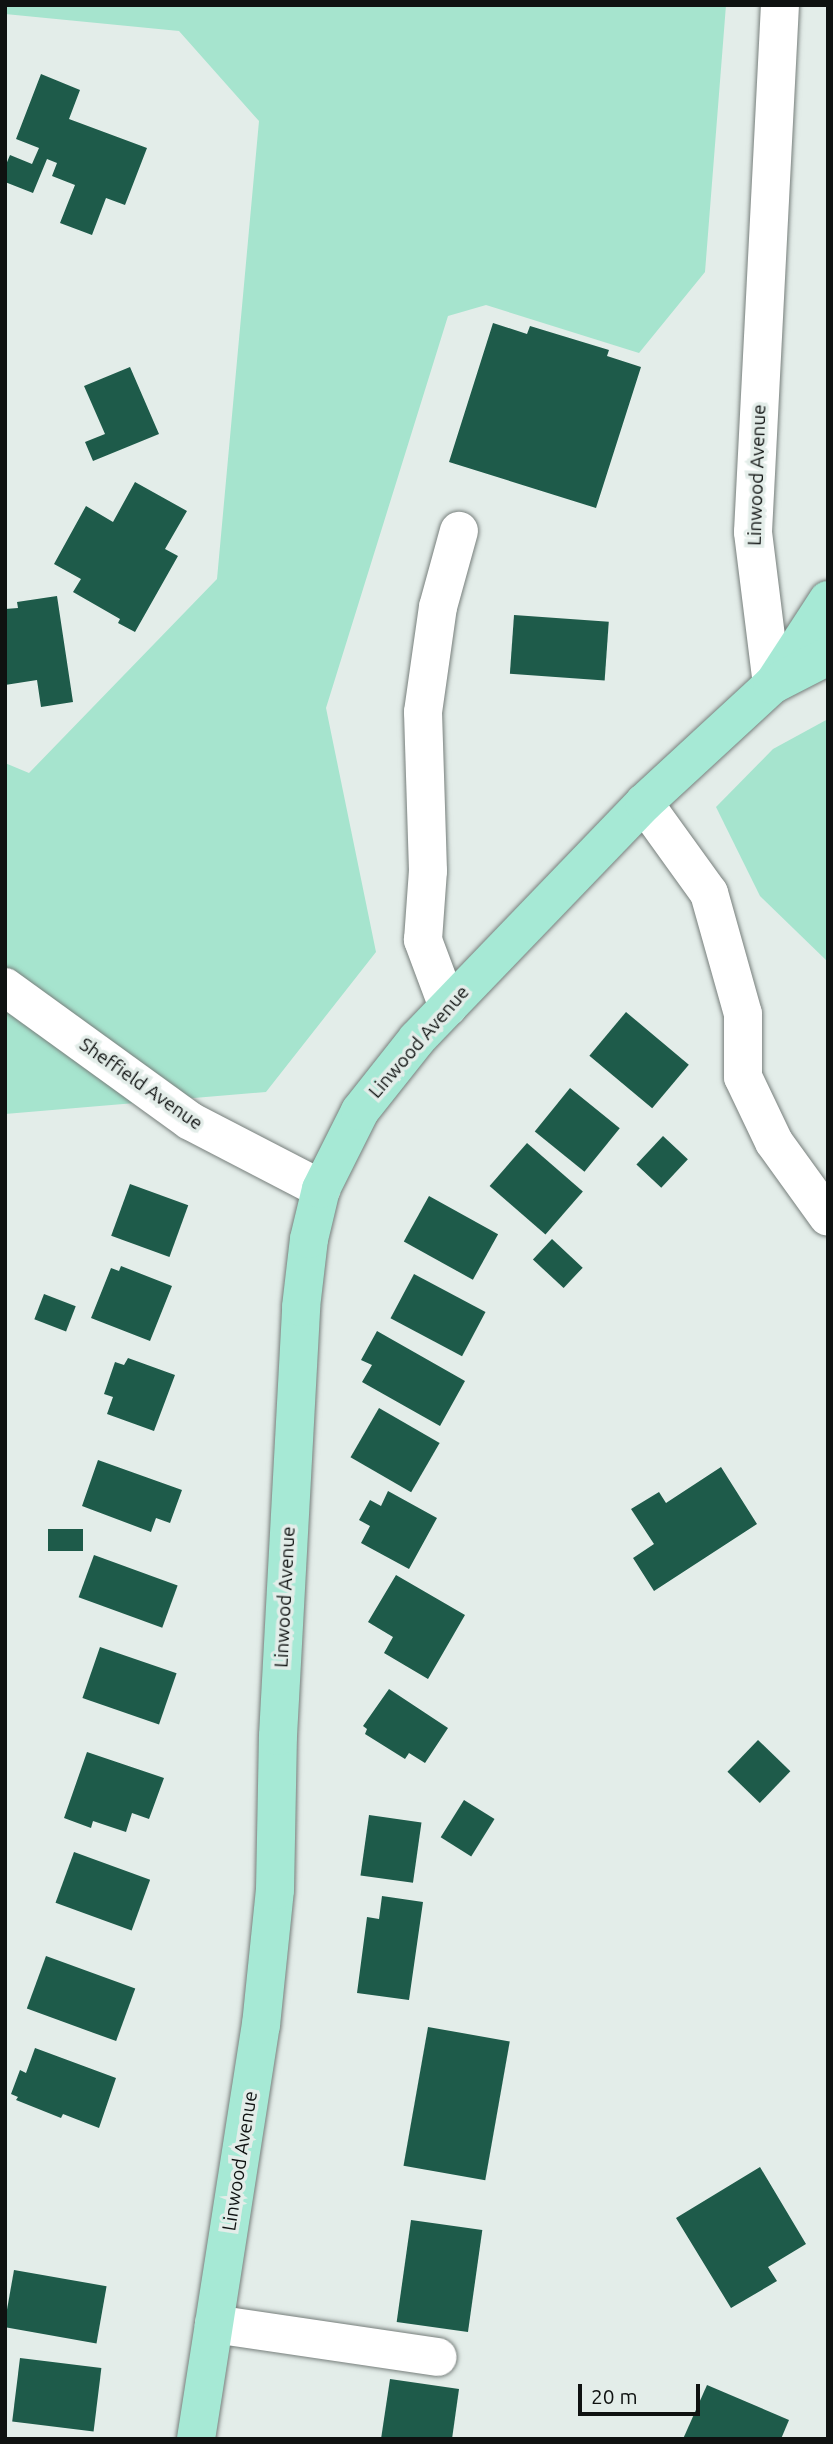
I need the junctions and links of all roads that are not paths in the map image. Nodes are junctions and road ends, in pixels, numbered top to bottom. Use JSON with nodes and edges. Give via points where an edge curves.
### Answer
{"nodes":[{"id":1,"x":780,"y":5,"type":"edge"},
{"id":2,"x":458,"y":531,"type":"dead end"},
{"id":3,"x":828,"y":600,"type":"edge"},
{"id":4,"x":828,"y":656,"type":"edge"},
{"id":5,"x":772,"y":685,"type":"junction"},
{"id":6,"x":644,"y":803,"type":"junction"},
{"id":7,"x":5,"y":987,"type":"edge"},
{"id":8,"x":448,"y":1007,"type":"junction"},
{"id":9,"x":321,"y":1189,"type":"junction"},
{"id":10,"x":828,"y":1217,"type":"edge"},
{"id":11,"x":215,"y":2324,"type":"junction"},
{"id":12,"x":438,"y":2357,"type":"dead end"},
{"id":13,"x":196,"y":2439,"type":"edge"}],
"edges":[{"from":1,"to":5,"type":"street","name":"Linwood Avenue","via":[[753,532]]},
{"from":2,"to":8,"type":"street","via":[[438,607],[423,712],[428,871],[423,940]]},
{"from":3,"to":5,"type":"main road"},
{"from":4,"to":5,"type":"main road"},
{"from":5,"to":6,"type":"main road","name":"Linwood Avenue"},
{"from":6,"to":8,"type":"main road","name":"Linwood Avenue"},
{"from":6,"to":10,"type":"street","via":[[709,893],[743,1014],[743,1077],[774,1142]]},
{"from":7,"to":9,"type":"street","name":"Sheffield Avenue","via":[[190,1121]]},
{"from":8,"to":9,"type":"main road","name":"Linwood Avenue","via":[[360,1111]]},
{"from":9,"to":11,"type":"main road","name":"Linwood Avenue","via":[[301,1307],[278,1736],[275,1890],[261,2025]]},
{"from":11,"to":12,"type":"street"},
{"from":11,"to":13,"type":"main road","name":"Linwood Avenue"}]}
